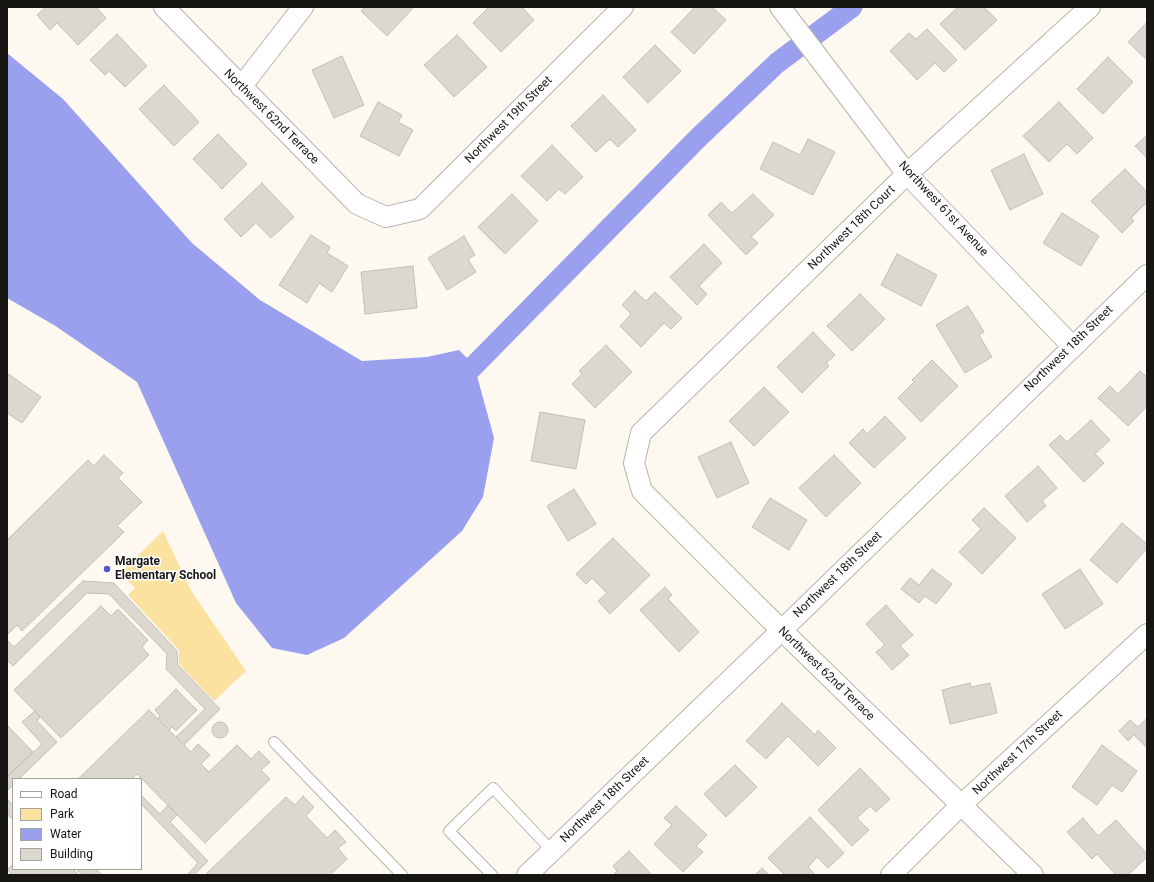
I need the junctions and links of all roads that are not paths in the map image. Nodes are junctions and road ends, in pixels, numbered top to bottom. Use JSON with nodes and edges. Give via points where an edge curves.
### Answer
{"nodes":[{"id":1,"x":164,"y":7,"type":"edge"},
{"id":2,"x":304,"y":7,"type":"edge"},
{"id":3,"x":623,"y":7,"type":"edge"},
{"id":4,"x":1090,"y":7,"type":"edge"},
{"id":5,"x":782,"y":10,"type":"edge"},
{"id":6,"x":241,"y":87,"type":"junction"},
{"id":7,"x":907,"y":174,"type":"junction"},
{"id":8,"x":386,"y":218,"type":"joint"},
{"id":9,"x":1147,"y":275,"type":"edge"},
{"id":10,"x":1072,"y":346,"type":"junction"},
{"id":11,"x":634,"y":463,"type":"joint"},
{"id":12,"x":782,"y":630,"type":"junction"},
{"id":13,"x":1147,"y":634,"type":"edge"},
{"id":14,"x":274,"y":742,"type":"dead end"},
{"id":15,"x":961,"y":805,"type":"junction"},
{"id":16,"x":552,"y":851,"type":"junction"},
{"id":17,"x":402,"y":875,"type":"edge"},
{"id":18,"x":492,"y":875,"type":"edge"},
{"id":19,"x":527,"y":875,"type":"edge"},
{"id":20,"x":891,"y":875,"type":"edge"},
{"id":21,"x":1033,"y":875,"type":"edge"}],
"edges":[{"from":1,"to":6,"type":"street","name":"Northwest 62nd Terrace"},
{"from":2,"to":6,"type":"street"},
{"from":3,"to":8,"type":"street","name":"Northwest 19th Street","via":[[420,208]]},
{"from":4,"to":7,"type":"street","name":"Northwest 18th Court"},
{"from":5,"to":7,"type":"street","name":"Northwest 61st Avenue"},
{"from":6,"to":8,"type":"street","name":"Northwest 62nd Terrace","via":[[357,204]]},
{"from":7,"to":10,"type":"street","name":"Northwest 61st Avenue"},
{"from":7,"to":11,"type":"street","name":"Northwest 18th Court","via":[[641,433]]},
{"from":9,"to":10,"type":"street","name":"Northwest 18th Street"},
{"from":10,"to":12,"type":"street","name":"Northwest 18th Street"},
{"from":11,"to":12,"type":"street","name":"Northwest 62nd Terrace","via":[[642,491]]},
{"from":12,"to":15,"type":"street","name":"Northwest 62nd Terrace"},
{"from":12,"to":16,"type":"street","name":"Northwest 18th Street"},
{"from":13,"to":15,"type":"street","name":"Northwest 17th Street"},
{"from":14,"to":17,"type":"lane"},
{"from":15,"to":20,"type":"street","name":"Northwest 17th Street"},
{"from":15,"to":21,"type":"street","name":"Northwest 62nd Terrace"},
{"from":16,"to":18,"type":"lane","via":[[493,788],[448,832]]},
{"from":16,"to":19,"type":"street","name":"Northwest 18th Street"}]}
